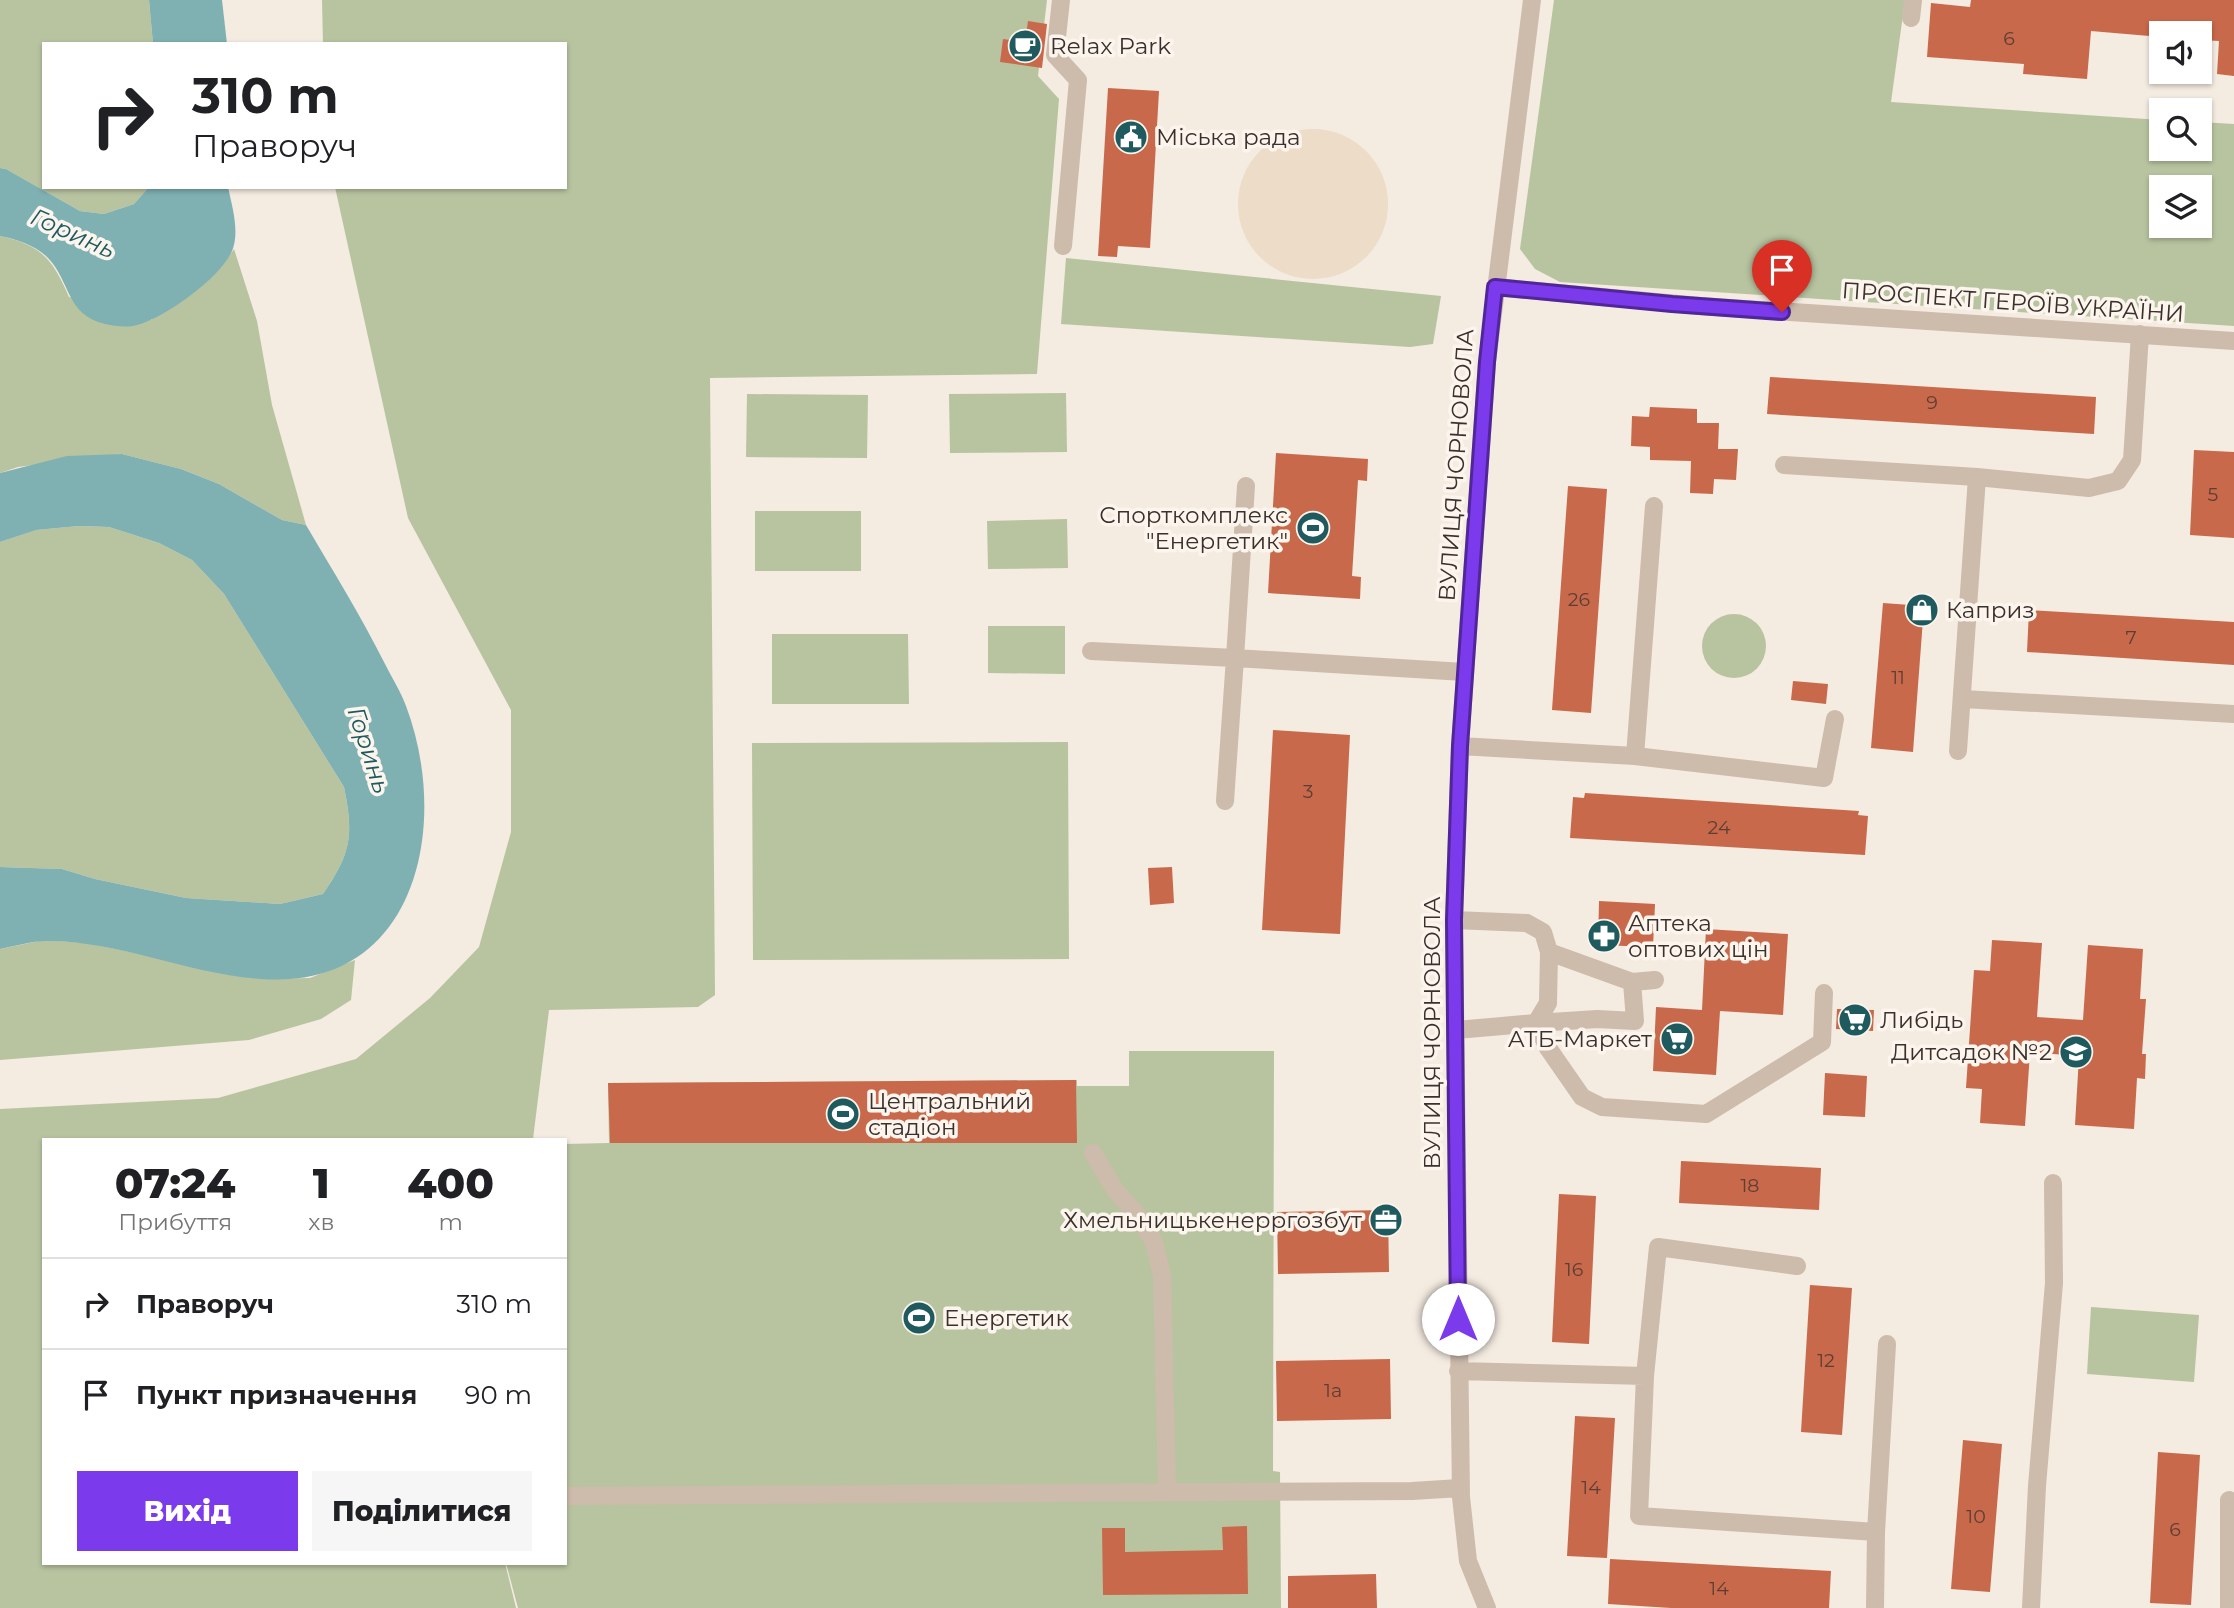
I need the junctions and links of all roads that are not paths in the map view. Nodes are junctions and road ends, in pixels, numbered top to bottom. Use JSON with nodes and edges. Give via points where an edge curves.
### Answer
{"nodes":[{"id":1,"x":1061,"y":0,"type":"edge"},
{"id":2,"x":1532,"y":0,"type":"edge"},
{"id":3,"x":1063,"y":246,"type":"dead end"},
{"id":4,"x":1495,"y":287,"type":"junction"},
{"id":5,"x":2140,"y":334,"type":"junction"},
{"id":6,"x":2234,"y":341,"type":"edge"},
{"id":7,"x":1784,"y":466,"type":"dead end"},
{"id":8,"x":1977,"y":477,"type":"junction"},
{"id":9,"x":1246,"y":486,"type":"dead end"},
{"id":10,"x":1654,"y":506,"type":"dead end"},
{"id":11,"x":1091,"y":651,"type":"dead end"},
{"id":12,"x":1235,"y":658,"type":"junction"},
{"id":13,"x":1464,"y":672,"type":"junction"},
{"id":14,"x":1963,"y":699,"type":"junction"},
{"id":15,"x":2234,"y":713,"type":"edge"},
{"id":16,"x":1835,"y":719,"type":"dead end"},
{"id":17,"x":1460,"y":746,"type":"junction"},
{"id":18,"x":1958,"y":751,"type":"dead end"},
{"id":19,"x":1635,"y":756,"type":"junction"},
{"id":20,"x":1225,"y":801,"type":"dead end"},
{"id":21,"x":1454,"y":920,"type":"junction"},
{"id":22,"x":1549,"y":951,"type":"junction"},
{"id":23,"x":1655,"y":980,"type":"dead end"},
{"id":24,"x":1632,"y":982,"type":"junction"},
{"id":25,"x":1825,"y":993,"type":"dead end"},
{"id":26,"x":1536,"y":1023,"type":"junction"},
{"id":27,"x":1456,"y":1030,"type":"junction"},
{"id":28,"x":1093,"y":1153,"type":"dead end"},
{"id":29,"x":2053,"y":1183,"type":"dead end"},
{"id":30,"x":1797,"y":1266,"type":"dead end"},
{"id":31,"x":1887,"y":1345,"type":"dead end"},
{"id":32,"x":1458,"y":1371,"type":"junction"},
{"id":33,"x":1645,"y":1376,"type":"junction"},
{"id":34,"x":1461,"y":1488,"type":"junction"},
{"id":35,"x":1167,"y":1491,"type":"junction"},
{"id":36,"x":567,"y":1496,"type":"edge"},
{"id":37,"x":2230,"y":1500,"type":"dead end"},
{"id":38,"x":1876,"y":1531,"type":"junction"},
{"id":39,"x":1487,"y":1608,"type":"edge"},
{"id":40,"x":1875,"y":1608,"type":"edge"},
{"id":41,"x":2031,"y":1608,"type":"edge"},
{"id":42,"x":2229,"y":1608,"type":"edge"}],
"edges":[{"from":1,"to":3,"type":"street","via":[[1055,55],[1077,80]]},
{"from":2,"to":4,"type":"street","name":"ВУЛИЦЯ ЧОРНОВОЛА"},
{"from":4,"to":5,"type":"street","name":"ПРОСПЕКТ ГЕРОЇВ УКРАЇНИ","via":[[1700,306]]},
{"from":4,"to":13,"type":"street","name":"ВУЛИЦЯ ЧОРНОВОЛА"},
{"from":5,"to":6,"type":"street","name":"ПРОСПЕКТ ГЕРОЇВ УКРАЇНИ"},
{"from":5,"to":8,"type":"street","via":[[2132,460],[2118,481],[2089,488]]},
{"from":7,"to":8,"type":"street"},
{"from":8,"to":14,"type":"street"},
{"from":9,"to":12,"type":"street"},
{"from":10,"to":19,"type":"street"},
{"from":11,"to":12,"type":"street"},
{"from":12,"to":13,"type":"street"},
{"from":12,"to":20,"type":"street"},
{"from":13,"to":17,"type":"street","name":"ВУЛИЦЯ ЧОРНОВОЛА"},
{"from":14,"to":15,"type":"street"},
{"from":14,"to":18,"type":"street"},
{"from":16,"to":19,"type":"street","via":[[1824,778]]},
{"from":17,"to":19,"type":"street"},
{"from":17,"to":21,"type":"street","name":"ВУЛИЦЯ ЧОРНОВОЛА"},
{"from":21,"to":22,"type":"street","via":[[1527,923],[1543,932]]},
{"from":21,"to":27,"type":"street","name":"ВУЛИЦЯ ЧОРНОВОЛА"},
{"from":22,"to":24,"type":"street"},
{"from":22,"to":26,"type":"street","via":[[1548,1003]]},
{"from":23,"to":24,"type":"street"},
{"from":24,"to":26,"type":"street","via":[[1635,1021]]},
{"from":25,"to":26,"type":"street","via":[[1822,1041],[1706,1114],[1602,1107],[1582,1097]]},
{"from":26,"to":27,"type":"street"},
{"from":27,"to":32,"type":"street","name":"ВУЛИЦЯ ЧОРНОВОЛА"},
{"from":28,"to":35,"type":"street","via":[[1154,1242],[1163,1276]]},
{"from":29,"to":41,"type":"street","via":[[2054,1283]]},
{"from":30,"to":33,"type":"street","via":[[1658,1247]]},
{"from":31,"to":38,"type":"street"},
{"from":32,"to":33,"type":"street"},
{"from":32,"to":34,"type":"street","name":"ВУЛИЦЯ ЧОРНОВОЛА"},
{"from":33,"to":38,"type":"street","via":[[1639,1516]]},
{"from":34,"to":35,"type":"street"},
{"from":34,"to":39,"type":"street","name":"ВУЛИЦЯ ЧОРНОВОЛА","via":[[1468,1560]]},
{"from":35,"to":36,"type":"street"},
{"from":37,"to":42,"type":"street"},
{"from":38,"to":40,"type":"street"}]}
